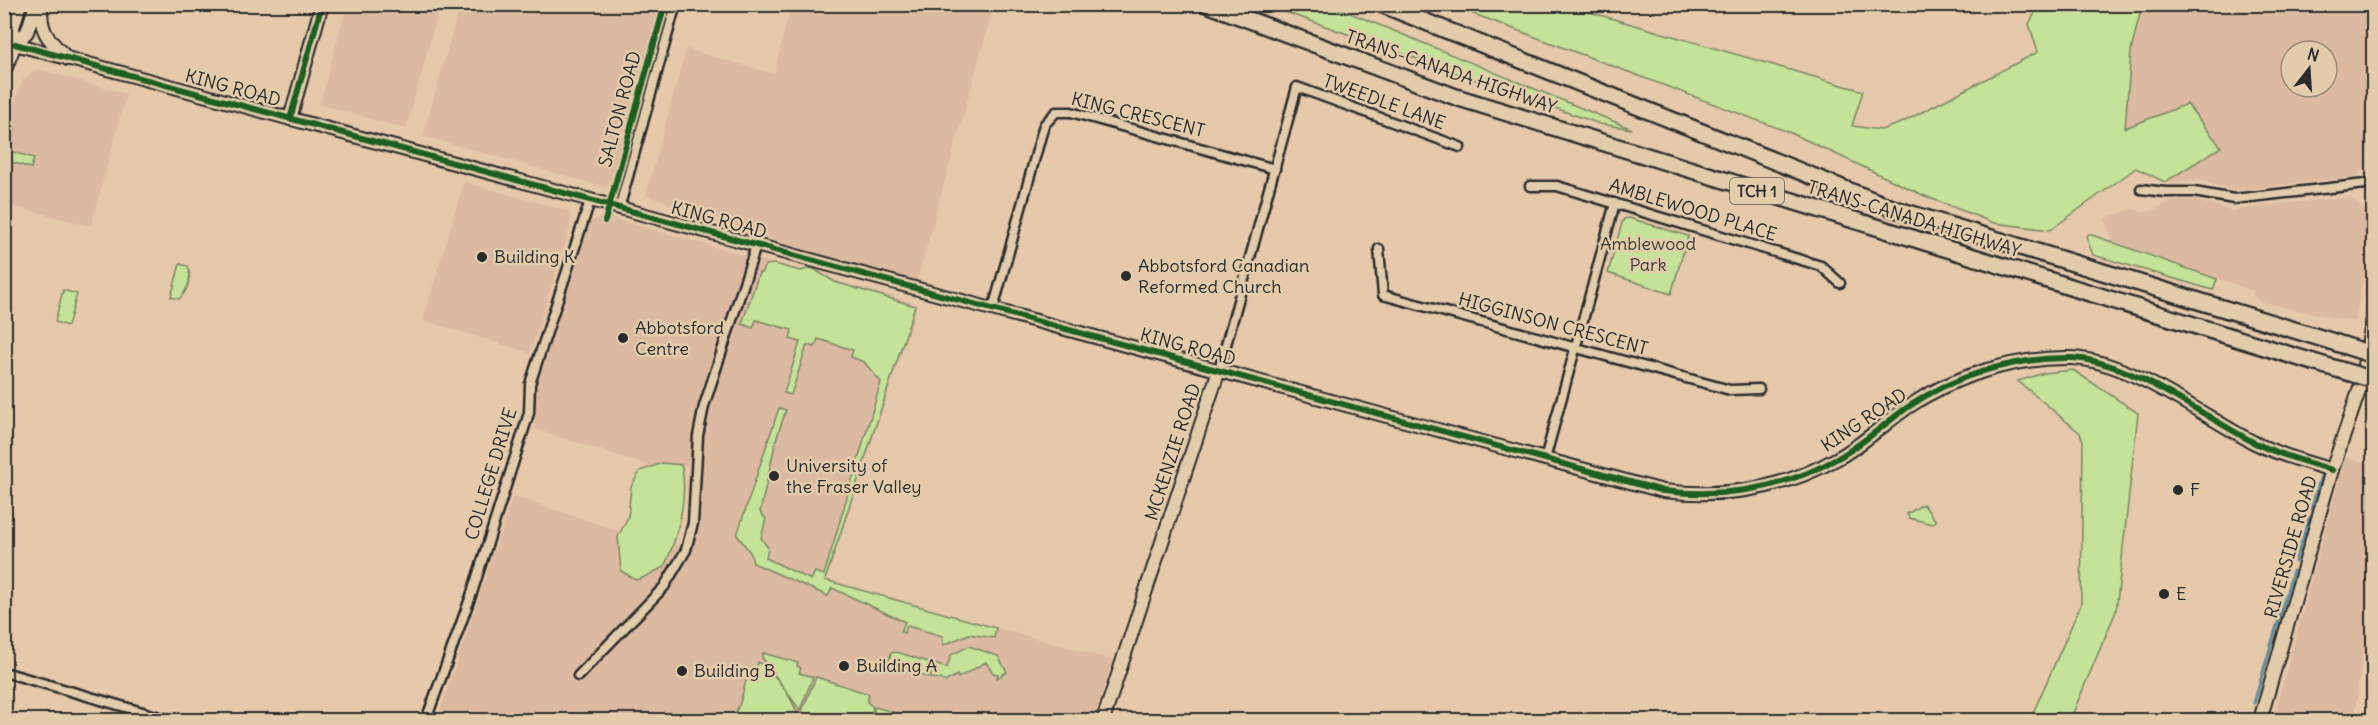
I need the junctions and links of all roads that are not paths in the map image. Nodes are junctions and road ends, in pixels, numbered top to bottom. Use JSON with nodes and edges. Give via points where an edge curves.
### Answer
{"nodes":[{"id":1,"x":13,"y":4,"type":"edge"},
{"id":2,"x":20,"y":4,"type":"edge"},
{"id":3,"x":36,"y":4,"type":"edge"},
{"id":4,"x":40,"y":4,"type":"edge"},
{"id":5,"x":322,"y":4,"type":"edge"},
{"id":6,"x":676,"y":4,"type":"edge"},
{"id":7,"x":1207,"y":4,"type":"edge"},
{"id":8,"x":1381,"y":4,"type":"edge"},
{"id":9,"x":4,"y":12,"type":"edge"},
{"id":10,"x":10,"y":43,"type":"edge"},
{"id":11,"x":69,"y":60,"type":"junction"},
{"id":12,"x":4,"y":72,"type":"edge"},
{"id":13,"x":1297,"y":87,"type":"joint"},
{"id":14,"x":290,"y":119,"type":"junction"},
{"id":15,"x":1460,"y":147,"type":"dead end"},
{"id":16,"x":1275,"y":169,"type":"junction"},
{"id":17,"x":2373,"y":183,"type":"edge"},
{"id":18,"x":1530,"y":186,"type":"dead end"},
{"id":19,"x":2141,"y":189,"type":"dead end"},
{"id":20,"x":590,"y":201,"type":"junction"},
{"id":21,"x":1615,"y":203,"type":"junction"},
{"id":22,"x":619,"y":209,"type":"junction"},
{"id":23,"x":756,"y":246,"type":"junction"},
{"id":24,"x":1379,"y":249,"type":"dead end"},
{"id":25,"x":1840,"y":283,"type":"dead end"},
{"id":26,"x":993,"y":309,"type":"junction"},
{"id":27,"x":2373,"y":314,"type":"edge"},
{"id":28,"x":1575,"y":347,"type":"junction"},
{"id":29,"x":2373,"y":355,"type":"edge"},
{"id":30,"x":1219,"y":370,"type":"junction"},
{"id":31,"x":2373,"y":380,"type":"edge"},
{"id":32,"x":1759,"y":389,"type":"dead end"},
{"id":33,"x":1545,"y":459,"type":"junction"},
{"id":34,"x":2332,"y":470,"type":"junction"},
{"id":35,"x":4,"y":672,"type":"edge"},
{"id":36,"x":578,"y":676,"type":"dead end"},
{"id":37,"x":170,"y":720,"type":"edge"},
{"id":38,"x":426,"y":720,"type":"edge"},
{"id":39,"x":1103,"y":720,"type":"edge"},
{"id":40,"x":2260,"y":720,"type":"edge"}],
"edges":[{"from":1,"to":9,"type":"street"},
{"from":2,"to":10,"type":"street"},
{"from":3,"to":10,"type":"street","via":[[27,32]]},
{"from":4,"to":11,"type":"street","via":[[42,29]]},
{"from":5,"to":14,"type":"street"},
{"from":6,"to":22,"type":"street","name":"SALTON ROAD"},
{"from":7,"to":31,"type":"highway","name":"TRANS-CANADA HIGHWAY","number":"TCH 1","bridge":true,"via":[[1456,97]]},
{"from":8,"to":29,"type":"highway","name":"TRANS-CANADA HIGHWAY","number":"TCH 1","bridge":true,"via":[[1892,208]]},
{"from":10,"to":11,"type":"street","name":"KING ROAD"},
{"from":10,"to":12,"type":"street"},
{"from":11,"to":14,"type":"street","name":"KING ROAD"},
{"from":13,"to":15,"type":"street","name":"TWEEDLE LANE"},
{"from":13,"to":16,"type":"street","name":"MCKENZIE ROAD"},
{"from":14,"to":20,"type":"street","name":"KING ROAD"},
{"from":16,"to":26,"type":"street","name":"KING CRESCENT","via":[[1071,112],[1056,112],[1044,125]]},
{"from":16,"to":30,"type":"street","name":"MCKENZIE ROAD"},
{"from":17,"to":19,"type":"street","via":[[2234,199]]},
{"from":18,"to":21,"type":"street","name":"AMBLEWOOD PLACE","via":[[1557,186]]},
{"from":20,"to":22,"type":"street","name":"KING ROAD"},
{"from":20,"to":38,"type":"street","name":"COLLEGE DRIVE","via":[[530,384],[529,413],[472,593]]},
{"from":21,"to":25,"type":"street","name":"AMBLEWOOD PLACE","via":[[1821,266]]},
{"from":21,"to":28,"type":"street"},
{"from":22,"to":23,"type":"street","name":"KING ROAD"},
{"from":23,"to":26,"type":"street","name":"KING ROAD"},
{"from":23,"to":36,"type":"street","via":[[704,406],[698,436],[693,523],[686,549],[664,587]]},
{"from":24,"to":28,"type":"street","name":"HIGGINSON CRESCENT","via":[[1383,295]]},
{"from":26,"to":30,"type":"street","name":"KING ROAD"},
{"from":27,"to":34,"type":"street","name":"RIVERSIDE ROAD","via":[[2359,391]]},
{"from":28,"to":32,"type":"street","name":"HIGGINSON CRESCENT","via":[[1730,390]]},
{"from":28,"to":33,"type":"street"},
{"from":30,"to":33,"type":"street","name":"KING ROAD"},
{"from":30,"to":39,"type":"street","name":"MCKENZIE ROAD"},
{"from":33,"to":34,"type":"street","name":"KING ROAD","via":[[1663,491],[1739,492],[1792,479],[1838,459],[1909,407],[1960,380],[2014,364],[2072,358],[2137,377],[2255,443]]},
{"from":34,"to":40,"type":"street","name":"RIVERSIDE ROAD"},
{"from":35,"to":37,"type":"street"}]}
